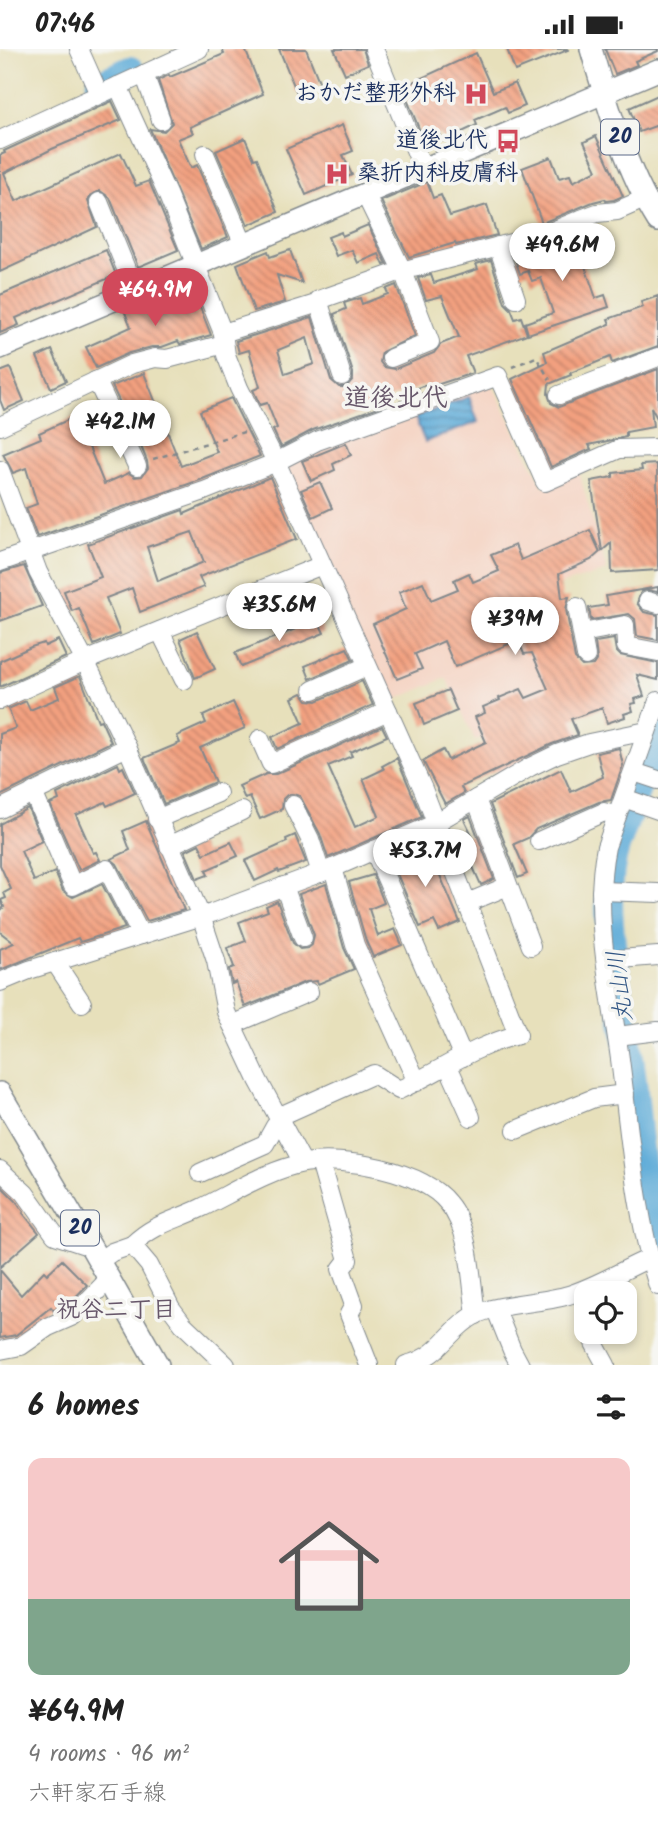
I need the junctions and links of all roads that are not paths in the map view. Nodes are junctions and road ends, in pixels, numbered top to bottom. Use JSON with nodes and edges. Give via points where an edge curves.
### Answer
{"nodes":[{"id":1,"x":79,"y":49,"type":"edge"},
{"id":2,"x":199,"y":49,"type":"edge"},
{"id":3,"x":374,"y":49,"type":"edge"},
{"id":4,"x":591,"y":49,"type":"edge"},
{"id":5,"x":658,"y":70,"type":"edge"},
{"id":6,"x":144,"y":74,"type":"junction"},
{"id":7,"x":118,"y":86,"type":"junction"},
{"id":8,"x":99,"y":94,"type":"junction"},
{"id":9,"x":604,"y":94,"type":"junction"},
{"id":10,"x":162,"y":120,"type":"dead end"},
{"id":11,"x":0,"y":140,"type":"edge"},
{"id":12,"x":205,"y":154,"type":"dead end"},
{"id":13,"x":423,"y":169,"type":"junction"},
{"id":14,"x":365,"y":194,"type":"junction"},
{"id":15,"x":645,"y":199,"type":"junction"},
{"id":16,"x":99,"y":202,"type":"dead end"},
{"id":17,"x":658,"y":221,"type":"edge"},
{"id":18,"x":244,"y":245,"type":"junction"},
{"id":19,"x":498,"y":246,"type":"junction"},
{"id":20,"x":194,"y":267,"type":"junction"},
{"id":21,"x":401,"y":271,"type":"junction"},
{"id":22,"x":135,"y":291,"type":"junction"},
{"id":23,"x":516,"y":299,"type":"dead end"},
{"id":24,"x":318,"y":303,"type":"junction"},
{"id":25,"x":224,"y":339,"type":"junction"},
{"id":26,"x":0,"y":348,"type":"edge"},
{"id":27,"x":391,"y":358,"type":"dead end"},
{"id":28,"x":658,"y":358,"type":"edge"},
{"id":29,"x":342,"y":376,"type":"dead end"},
{"id":30,"x":95,"y":381,"type":"junction"},
{"id":31,"x":559,"y":395,"type":"road end"},
{"id":32,"x":0,"y":426,"type":"edge"},
{"id":33,"x":658,"y":447,"type":"edge"},
{"id":34,"x":276,"y":461,"type":"junction"},
{"id":35,"x":137,"y":466,"type":"road end"},
{"id":36,"x":0,"y":470,"type":"edge"},
{"id":37,"x":29,"y":551,"type":"junction"},
{"id":38,"x":0,"y":562,"type":"edge"},
{"id":39,"x":322,"y":565,"type":"junction"},
{"id":40,"x":578,"y":607,"type":"dead end"},
{"id":41,"x":160,"y":631,"type":"junction"},
{"id":42,"x":582,"y":633,"type":"junction"},
{"id":43,"x":658,"y":652,"type":"edge"},
{"id":44,"x":586,"y":656,"type":"dead end"},
{"id":45,"x":85,"y":661,"type":"junction"},
{"id":46,"x":368,"y":666,"type":"junction"},
{"id":47,"x":184,"y":680,"type":"dead end"},
{"id":48,"x":313,"y":690,"type":"dead end"},
{"id":49,"x":0,"y":701,"type":"edge"},
{"id":50,"x":658,"y":701,"type":"edge"},
{"id":51,"x":388,"y":711,"type":"junction"},
{"id":52,"x":647,"y":731,"type":"junction"},
{"id":53,"x":261,"y":739,"type":"dead end"},
{"id":54,"x":127,"y":747,"type":"junction"},
{"id":55,"x":644,"y":776,"type":"edge"},
{"id":56,"x":33,"y":792,"type":"junction"},
{"id":57,"x":218,"y":793,"type":"dead end"},
{"id":58,"x":476,"y":799,"type":"junction"},
{"id":59,"x":631,"y":801,"type":"junction"},
{"id":60,"x":293,"y":805,"type":"dead end"},
{"id":61,"x":0,"y":809,"type":"edge"},
{"id":62,"x":658,"y":810,"type":"edge"},
{"id":63,"x":242,"y":811,"type":"dead end"},
{"id":64,"x":617,"y":816,"type":"junction"},
{"id":65,"x":157,"y":819,"type":"junction"},
{"id":66,"x":437,"y":822,"type":"junction"},
{"id":67,"x":538,"y":841,"type":"dead end"},
{"id":68,"x":169,"y":846,"type":"junction"},
{"id":69,"x":374,"y":851,"type":"junction"},
{"id":70,"x":327,"y":871,"type":"junction"},
{"id":71,"x":284,"y":886,"type":"junction"},
{"id":72,"x":508,"y":886,"type":"junction"},
{"id":73,"x":606,"y":891,"type":"junction"},
{"id":74,"x":658,"y":893,"type":"edge"},
{"id":75,"x":467,"y":903,"type":"junction"},
{"id":76,"x":201,"y":916,"type":"junction"},
{"id":77,"x":141,"y":935,"type":"junction"},
{"id":78,"x":303,"y":938,"type":"dead end"},
{"id":79,"x":531,"y":946,"type":"dead end"},
{"id":80,"x":658,"y":956,"type":"edge"},
{"id":81,"x":607,"y":960,"type":"junction"},
{"id":82,"x":55,"y":962,"type":"junction"},
{"id":83,"x":0,"y":982,"type":"edge"},
{"id":84,"x":309,"y":992,"type":"dead end"},
{"id":85,"x":82,"y":1003,"type":"dead end"},
{"id":86,"x":232,"y":1025,"type":"junction"},
{"id":87,"x":658,"y":1031,"type":"edge"},
{"id":88,"x":624,"y":1035,"type":"junction"},
{"id":89,"x":464,"y":1057,"type":"junction"},
{"id":90,"x":447,"y":1066,"type":"junction"},
{"id":91,"x":417,"y":1082,"type":"junction"},
{"id":92,"x":0,"y":1093,"type":"edge"},
{"id":93,"x":625,"y":1094,"type":"junction"},
{"id":94,"x":471,"y":1117,"type":"dead end"},
{"id":95,"x":280,"y":1119,"type":"junction"},
{"id":96,"x":516,"y":1130,"type":"dead end"},
{"id":97,"x":311,"y":1163,"type":"junction"},
{"id":98,"x":0,"y":1170,"type":"edge"},
{"id":99,"x":200,"y":1173,"type":"dead end"},
{"id":100,"x":132,"y":1245,"type":"junction"},
{"id":101,"x":651,"y":1252,"type":"edge"},
{"id":102,"x":100,"y":1262,"type":"junction"},
{"id":103,"x":658,"y":1286,"type":"edge"},
{"id":104,"x":496,"y":1310,"type":"junction"},
{"id":105,"x":476,"y":1315,"type":"junction"},
{"id":106,"x":595,"y":1344,"type":"edge"},
{"id":107,"x":0,"y":1350,"type":"edge"},
{"id":108,"x":158,"y":1365,"type":"edge"},
{"id":109,"x":226,"y":1365,"type":"edge"},
{"id":110,"x":369,"y":1365,"type":"edge"},
{"id":111,"x":406,"y":1365,"type":"edge"},
{"id":112,"x":520,"y":1365,"type":"edge"},
{"id":113,"x":606,"y":1365,"type":"edge"}],
"edges":[{"from":1,"to":8,"type":"street"},
{"from":2,"to":6,"type":"street"},
{"from":3,"to":13,"type":"street"},
{"from":4,"to":9,"type":"main road","number":"20"},
{"from":5,"to":9,"type":"main road"},
{"from":6,"to":7,"type":"street"},
{"from":6,"to":10,"type":"street"},
{"from":7,"to":8,"type":"street"},
{"from":7,"to":20,"type":"street"},
{"from":8,"to":11,"type":"street"},
{"from":9,"to":13,"type":"main road"},
{"from":9,"to":15,"type":"main road","number":"20"},
{"from":12,"to":18,"type":"street"},
{"from":13,"to":14,"type":"main road"},
{"from":14,"to":18,"type":"main road"},
{"from":14,"to":21,"type":"street"},
{"from":15,"to":17,"type":"main road","number":"20"},
{"from":15,"to":19,"type":"street","via":[[544,235]]},
{"from":16,"to":22,"type":"street"},
{"from":18,"to":20,"type":"main road"},
{"from":19,"to":21,"type":"street"},
{"from":19,"to":23,"type":"street"},
{"from":20,"to":22,"type":"main road"},
{"from":20,"to":25,"type":"street"},
{"from":21,"to":24,"type":"street"},
{"from":21,"to":27,"type":"street","via":[[430,342]]},
{"from":22,"to":26,"type":"main road"},
{"from":24,"to":25,"type":"street"},
{"from":24,"to":29,"type":"street"},
{"from":25,"to":30,"type":"street","via":[[167,359],[140,361]]},
{"from":25,"to":34,"type":"street","via":[[239,387]]},
{"from":28,"to":31,"type":"street"},
{"from":30,"to":32,"type":"street"},
{"from":30,"to":35,"type":"street"},
{"from":33,"to":34,"type":"street","via":[[620,449],[545,482],[498,376],[361,424]]},
{"from":34,"to":37,"type":"street","via":[[204,491]]},
{"from":34,"to":39,"type":"street"},
{"from":36,"to":37,"type":"street"},
{"from":37,"to":38,"type":"street"},
{"from":37,"to":45,"type":"street"},
{"from":39,"to":41,"type":"street"},
{"from":39,"to":46,"type":"street"},
{"from":40,"to":42,"type":"street"},
{"from":41,"to":45,"type":"street"},
{"from":41,"to":47,"type":"street"},
{"from":42,"to":43,"type":"street","via":[[625,625],[626,646]]},
{"from":42,"to":44,"type":"street"},
{"from":45,"to":49,"type":"street"},
{"from":45,"to":54,"type":"street"},
{"from":46,"to":48,"type":"street"},
{"from":46,"to":51,"type":"street"},
{"from":50,"to":52,"type":"street"},
{"from":51,"to":53,"type":"street","via":[[271,764]]},
{"from":51,"to":66,"type":"street"},
{"from":52,"to":55,"type":"street"},
{"from":52,"to":58,"type":"street","via":[[571,748]]},
{"from":54,"to":56,"type":"street"},
{"from":54,"to":65,"type":"street"},
{"from":55,"to":59,"type":"street"},
{"from":56,"to":61,"type":"street"},
{"from":56,"to":77,"type":"street","via":[[73,886],[107,869]]},
{"from":57,"to":65,"type":"street"},
{"from":58,"to":66,"type":"street"},
{"from":58,"to":72,"type":"street"},
{"from":59,"to":62,"type":"street"},
{"from":59,"to":64,"type":"street"},
{"from":60,"to":70,"type":"street"},
{"from":63,"to":68,"type":"street"},
{"from":64,"to":67,"type":"street","via":[[604,812]]},
{"from":64,"to":73,"type":"street","via":[[601,871]]},
{"from":65,"to":68,"type":"street"},
{"from":66,"to":69,"type":"street"},
{"from":66,"to":75,"type":"street"},
{"from":68,"to":76,"type":"street"},
{"from":69,"to":70,"type":"street"},
{"from":69,"to":89,"type":"street"},
{"from":70,"to":71,"type":"street"},
{"from":70,"to":91,"type":"street"},
{"from":71,"to":76,"type":"street"},
{"from":71,"to":78,"type":"street"},
{"from":72,"to":75,"type":"street"},
{"from":72,"to":79,"type":"street"},
{"from":73,"to":74,"type":"street"},
{"from":73,"to":81,"type":"street"},
{"from":75,"to":89,"type":"street","via":[[519,1035]]},
{"from":76,"to":77,"type":"street"},
{"from":76,"to":86,"type":"street"},
{"from":77,"to":82,"type":"street"},
{"from":80,"to":81,"type":"street"},
{"from":81,"to":88,"type":"street"},
{"from":82,"to":83,"type":"street"},
{"from":82,"to":85,"type":"street"},
{"from":84,"to":86,"type":"street"},
{"from":86,"to":95,"type":"street"},
{"from":87,"to":88,"type":"street"},
{"from":88,"to":93,"type":"street"},
{"from":89,"to":90,"type":"street"},
{"from":90,"to":91,"type":"street"},
{"from":90,"to":94,"type":"street"},
{"from":91,"to":95,"type":"street","via":[[399,1090],[374,1074]]},
{"from":92,"to":102,"type":"main road","number":"20"},
{"from":93,"to":96,"type":"street","via":[[594,1098]]},
{"from":93,"to":101,"type":"street","via":[[633,1165]]},
{"from":95,"to":97,"type":"street"},
{"from":95,"to":99,"type":"street","via":[[265,1144]]},
{"from":97,"to":100,"type":"street","via":[[264,1177],[147,1231]]},
{"from":97,"to":105,"type":"street","via":[[392,1171],[418,1181],[448,1202],[469,1256]]},
{"from":97,"to":110,"type":"street","via":[[348,1260],[341,1273],[354,1305],[350,1322]]},
{"from":98,"to":102,"type":"street","via":[[25,1193],[55,1235]]},
{"from":100,"to":102,"type":"street"},
{"from":100,"to":109,"type":"street","via":[[183,1324]]},
{"from":101,"to":103,"type":"street"},
{"from":101,"to":104,"type":"street","via":[[569,1295]]},
{"from":102,"to":107,"type":"street","via":[[73,1316],[20,1346]]},
{"from":102,"to":108,"type":"main road","number":"20"},
{"from":104,"to":105,"type":"street"},
{"from":104,"to":112,"type":"street"},
{"from":105,"to":111,"type":"street","via":[[435,1353]]},
{"from":106,"to":113,"type":"street"}]}
